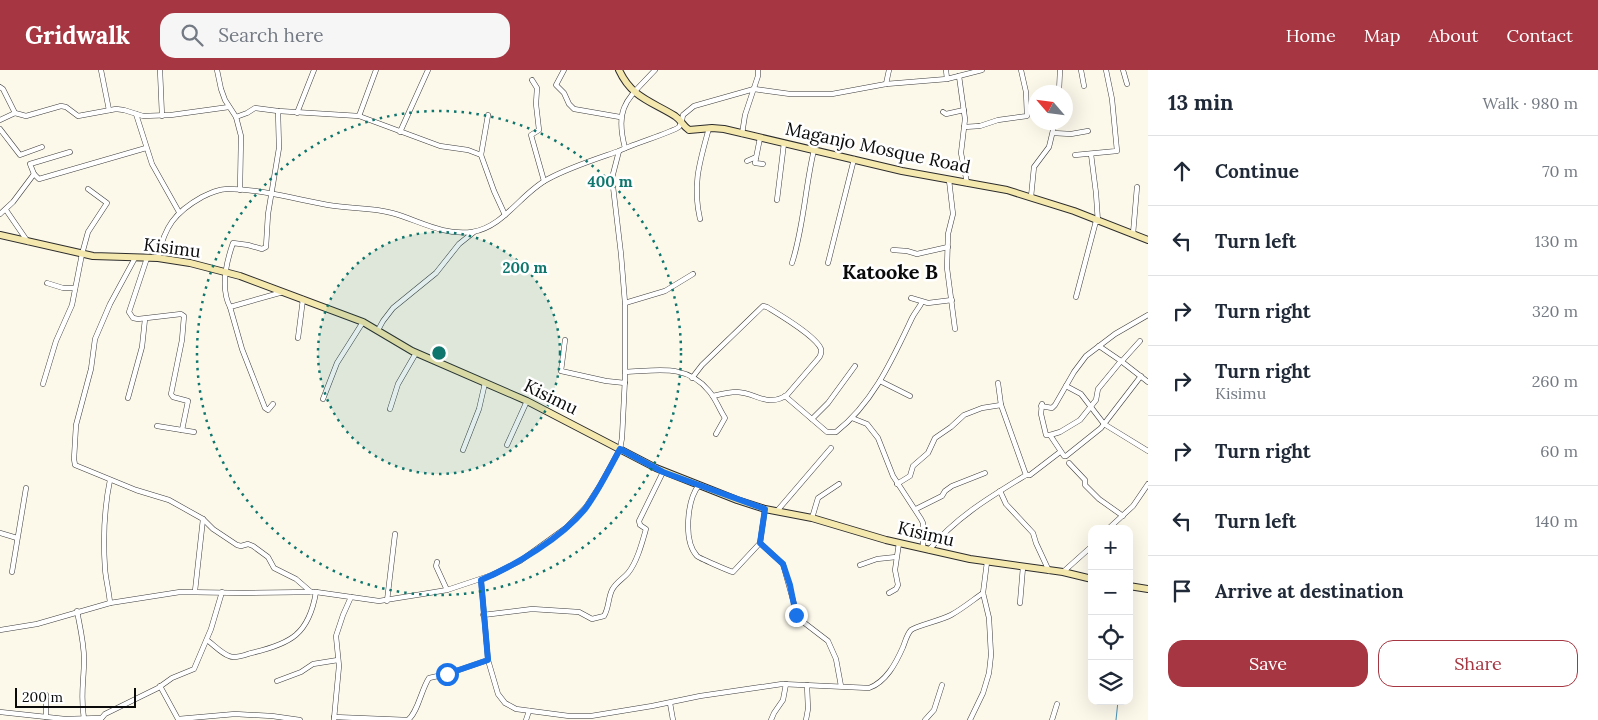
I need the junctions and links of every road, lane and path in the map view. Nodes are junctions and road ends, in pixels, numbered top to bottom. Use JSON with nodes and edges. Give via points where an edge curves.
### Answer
{"nodes":[{"id":1,"x":101,"y":70,"type":"edge"},
{"id":2,"x":160,"y":70,"type":"edge"},
{"id":3,"x":217,"y":70,"type":"edge"},
{"id":4,"x":314,"y":70,"type":"edge"},
{"id":5,"x":376,"y":70,"type":"edge"},
{"id":6,"x":428,"y":70,"type":"edge"},
{"id":7,"x":564,"y":70,"type":"edge"},
{"id":8,"x":619,"y":70,"type":"edge"},
{"id":9,"x":655,"y":70,"type":"edge"},
{"id":10,"x":758,"y":70,"type":"edge"},
{"id":11,"x":889,"y":70,"type":"edge"},
{"id":12,"x":946,"y":70,"type":"edge"},
{"id":13,"x":982,"y":70,"type":"edge"},
{"id":14,"x":1021,"y":70,"type":"edge"},
{"id":15,"x":1060,"y":70,"type":"edge"},
{"id":16,"x":1081,"y":70,"type":"edge"},
{"id":17,"x":1106,"y":70,"type":"edge"},
{"id":18,"x":1123,"y":70,"type":"edge"},
{"id":19,"x":959,"y":76,"type":"junction"},
{"id":20,"x":947,"y":79,"type":"junction"},
{"id":21,"x":532,"y":80,"type":"dead end"},
{"id":22,"x":886,"y":84,"type":"junction"},
{"id":23,"x":1127,"y":84,"type":"dead end"},
{"id":24,"x":1059,"y":85,"type":"edge"},
{"id":25,"x":1084,"y":86,"type":"dead end"},
{"id":26,"x":0,"y":87,"type":"edge"},
{"id":27,"x":754,"y":89,"type":"junction"},
{"id":28,"x":635,"y":93,"type":"junction"},
{"id":29,"x":229,"y":107,"type":"junction"},
{"id":30,"x":109,"y":110,"type":"junction"},
{"id":31,"x":964,"y":110,"type":"junction"},
{"id":32,"x":278,"y":111,"type":"junction"},
{"id":33,"x":943,"y":112,"type":"dead end"},
{"id":34,"x":15,"y":113,"type":"junction"},
{"id":35,"x":297,"y":113,"type":"junction"},
{"id":36,"x":136,"y":114,"type":"junction"},
{"id":37,"x":162,"y":116,"type":"junction"},
{"id":38,"x":359,"y":116,"type":"junction"},
{"id":39,"x":488,"y":116,"type":"dead end"},
{"id":40,"x":620,"y":117,"type":"junction"},
{"id":41,"x":236,"y":118,"type":"junction"},
{"id":42,"x":0,"y":120,"type":"edge"},
{"id":43,"x":682,"y":122,"type":"junction"},
{"id":44,"x":964,"y":127,"type":"junction"},
{"id":45,"x":710,"y":128,"type":"junction"},
{"id":46,"x":1054,"y":130,"type":"edge"},
{"id":47,"x":1088,"y":131,"type":"dead end"},
{"id":48,"x":1,"y":132,"type":"edge"},
{"id":49,"x":400,"y":132,"type":"junction"},
{"id":50,"x":1053,"y":133,"type":"junction"},
{"id":51,"x":742,"y":134,"type":"junction"},
{"id":52,"x":760,"y":138,"type":"junction"},
{"id":53,"x":784,"y":143,"type":"junction"},
{"id":54,"x":42,"y":147,"type":"dead end"},
{"id":55,"x":146,"y":148,"type":"junction"},
{"id":56,"x":625,"y":148,"type":"junction"},
{"id":57,"x":814,"y":150,"type":"junction"},
{"id":58,"x":619,"y":151,"type":"junction"},
{"id":59,"x":70,"y":152,"type":"dead end"},
{"id":60,"x":27,"y":154,"type":"junction"},
{"id":61,"x":1090,"y":154,"type":"junction"},
{"id":62,"x":481,"y":155,"type":"junction"},
{"id":63,"x":1075,"y":156,"type":"dead end"},
{"id":64,"x":756,"y":157,"type":"junction"},
{"id":65,"x":854,"y":159,"type":"junction"},
{"id":66,"x":747,"y":160,"type":"dead end"},
{"id":67,"x":30,"y":164,"type":"junction"},
{"id":68,"x":763,"y":164,"type":"dead end"},
{"id":69,"x":34,"y":174,"type":"junction"},
{"id":70,"x":949,"y":180,"type":"junction"},
{"id":71,"x":544,"y":181,"type":"junction"},
{"id":72,"x":967,"y":183,"type":"junction"},
{"id":73,"x":1137,"y":187,"type":"dead end"},
{"id":74,"x":88,"y":189,"type":"dead end"},
{"id":75,"x":240,"y":190,"type":"junction"},
{"id":76,"x":271,"y":194,"type":"junction"},
{"id":77,"x":1030,"y":197,"type":"junction"},
{"id":78,"x":777,"y":200,"type":"dead end"},
{"id":79,"x":6,"y":210,"type":"junction"},
{"id":80,"x":179,"y":212,"type":"junction"},
{"id":81,"x":0,"y":214,"type":"edge"},
{"id":82,"x":505,"y":215,"type":"junction"},
{"id":83,"x":700,"y":219,"type":"dead end"},
{"id":84,"x":1097,"y":221,"type":"junction"},
{"id":85,"x":474,"y":232,"type":"junction"},
{"id":86,"x":1133,"y":234,"type":"junction"},
{"id":87,"x":0,"y":235,"type":"edge"},
{"id":88,"x":1148,"y":240,"type":"edge"},
{"id":89,"x":28,"y":242,"type":"junction"},
{"id":90,"x":948,"y":247,"type":"junction"},
{"id":91,"x":893,"y":250,"type":"dead end"},
{"id":92,"x":82,"y":254,"type":"junction"},
{"id":93,"x":135,"y":258,"type":"junction"},
{"id":94,"x":147,"y":258,"type":"junction"},
{"id":95,"x":158,"y":258,"type":"junction"},
{"id":96,"x":792,"y":262,"type":"dead end"},
{"id":97,"x":828,"y":263,"type":"dead end"},
{"id":98,"x":226,"y":272,"type":"junction"},
{"id":99,"x":693,"y":274,"type":"dead end"},
{"id":100,"x":48,"y":284,"type":"dead end"},
{"id":101,"x":75,"y":288,"type":"junction"},
{"id":102,"x":284,"y":292,"type":"junction"},
{"id":103,"x":1076,"y":297,"type":"dead end"},
{"id":104,"x":912,"y":298,"type":"dead end"},
{"id":105,"x":303,"y":299,"type":"junction"},
{"id":106,"x":952,"y":300,"type":"junction"},
{"id":107,"x":922,"y":302,"type":"junction"},
{"id":108,"x":625,"y":303,"type":"junction"},
{"id":109,"x":230,"y":307,"type":"junction"},
{"id":110,"x":1148,"y":314,"type":"edge"},
{"id":111,"x":145,"y":319,"type":"junction"},
{"id":112,"x":363,"y":322,"type":"junction"},
{"id":113,"x":955,"y":329,"type":"dead end"},
{"id":114,"x":378,"y":330,"type":"junction"},
{"id":115,"x":298,"y":338,"type":"dead end"},
{"id":116,"x":565,"y":340,"type":"dead end"},
{"id":117,"x":1140,"y":341,"type":"dead end"},
{"id":118,"x":1099,"y":346,"type":"junction"},
{"id":119,"x":416,"y":353,"type":"junction"},
{"id":120,"x":1122,"y":361,"type":"junction"},
{"id":121,"x":855,"y":366,"type":"dead end"},
{"id":122,"x":625,"y":372,"type":"junction"},
{"id":123,"x":1141,"y":376,"type":"junction"},
{"id":124,"x":692,"y":378,"type":"junction"},
{"id":125,"x":880,"y":381,"type":"junction"},
{"id":126,"x":1148,"y":382,"type":"edge"},
{"id":127,"x":485,"y":383,"type":"junction"},
{"id":128,"x":625,"y":383,"type":"junction"},
{"id":129,"x":998,"y":383,"type":"dead end"},
{"id":130,"x":43,"y":384,"type":"dead end"},
{"id":131,"x":1066,"y":386,"type":"junction"},
{"id":132,"x":713,"y":396,"type":"junction"},
{"id":133,"x":785,"y":396,"type":"junction"},
{"id":134,"x":910,"y":396,"type":"dead end"},
{"id":135,"x":128,"y":398,"type":"dead end"},
{"id":136,"x":323,"y":399,"type":"dead end"},
{"id":137,"x":527,"y":401,"type":"junction"},
{"id":138,"x":273,"y":404,"type":"dead end"},
{"id":139,"x":1001,"y":405,"type":"junction"},
{"id":140,"x":1091,"y":408,"type":"junction"},
{"id":141,"x":390,"y":409,"type":"dead end"},
{"id":142,"x":852,"y":418,"type":"junction"},
{"id":143,"x":812,"y":419,"type":"junction"},
{"id":144,"x":1104,"y":424,"type":"junction"},
{"id":145,"x":157,"y":426,"type":"dead end"},
{"id":146,"x":182,"y":430,"type":"junction"},
{"id":147,"x":194,"y":432,"type":"dead end"},
{"id":148,"x":716,"y":434,"type":"dead end"},
{"id":149,"x":1050,"y":435,"type":"junction"},
{"id":150,"x":507,"y":445,"type":"dead end"},
{"id":151,"x":831,"y":448,"type":"dead end"},
{"id":152,"x":620,"y":449,"type":"junction"},
{"id":153,"x":463,"y":450,"type":"dead end"},
{"id":154,"x":1148,"y":451,"type":"edge"},
{"id":155,"x":1060,"y":452,"type":"junction"},
{"id":156,"x":1069,"y":464,"type":"dead end"},
{"id":157,"x":663,"y":472,"type":"junction"},
{"id":158,"x":985,"y":474,"type":"dead end"},
{"id":159,"x":1026,"y":475,"type":"junction"},
{"id":160,"x":110,"y":480,"type":"junction"},
{"id":161,"x":838,"y":484,"type":"dead end"},
{"id":162,"x":897,"y":484,"type":"junction"},
{"id":163,"x":1148,"y":484,"type":"edge"},
{"id":164,"x":699,"y":485,"type":"junction"},
{"id":165,"x":26,"y":488,"type":"dead end"},
{"id":166,"x":1000,"y":491,"type":"junction"},
{"id":167,"x":765,"y":509,"type":"junction"},
{"id":168,"x":916,"y":509,"type":"junction"},
{"id":169,"x":777,"y":511,"type":"junction"},
{"id":170,"x":1123,"y":516,"type":"junction"},
{"id":171,"x":812,"y":518,"type":"junction"},
{"id":172,"x":202,"y":519,"type":"junction"},
{"id":173,"x":1113,"y":525,"type":"edge"},
{"id":174,"x":0,"y":533,"type":"edge"},
{"id":175,"x":395,"y":534,"type":"dead end"},
{"id":176,"x":17,"y":538,"type":"junction"},
{"id":177,"x":760,"y":543,"type":"junction"},
{"id":178,"x":899,"y":543,"type":"junction"},
{"id":179,"x":926,"y":549,"type":"junction"},
{"id":180,"x":1088,"y":550,"type":"edge"},
{"id":181,"x":896,"y":557,"type":"junction"},
{"id":182,"x":437,"y":562,"type":"dead end"},
{"id":183,"x":987,"y":562,"type":"junction"},
{"id":184,"x":860,"y":565,"type":"dead end"},
{"id":185,"x":1023,"y":567,"type":"junction"},
{"id":186,"x":1049,"y":571,"type":"junction"},
{"id":187,"x":12,"y":572,"type":"dead end"},
{"id":188,"x":1063,"y":572,"type":"junction"},
{"id":189,"x":1088,"y":578,"type":"edge"},
{"id":190,"x":481,"y":580,"type":"junction"},
{"id":191,"x":1133,"y":587,"type":"edge"},
{"id":192,"x":1148,"y":589,"type":"edge"},
{"id":193,"x":447,"y":590,"type":"junction"},
{"id":194,"x":195,"y":591,"type":"junction"},
{"id":195,"x":222,"y":592,"type":"junction"},
{"id":196,"x":314,"y":592,"type":"junction"},
{"id":197,"x":889,"y":593,"type":"dead end"},
{"id":198,"x":983,"y":593,"type":"junction"},
{"id":199,"x":351,"y":597,"type":"junction"},
{"id":200,"x":387,"y":601,"type":"junction"},
{"id":201,"x":110,"y":603,"type":"junction"},
{"id":202,"x":1020,"y":603,"type":"dead end"},
{"id":203,"x":77,"y":611,"type":"junction"},
{"id":204,"x":483,"y":615,"type":"junction"},
{"id":205,"x":0,"y":630,"type":"edge"},
{"id":206,"x":207,"y":640,"type":"junction"},
{"id":207,"x":338,"y":660,"type":"junction"},
{"id":208,"x":488,"y":660,"type":"junction"},
{"id":209,"x":277,"y":680,"type":"dead end"},
{"id":210,"x":786,"y":684,"type":"junction"},
{"id":211,"x":807,"y":685,"type":"junction"},
{"id":212,"x":942,"y":685,"type":"dead end"},
{"id":213,"x":160,"y":686,"type":"junction"},
{"id":214,"x":840,"y":686,"type":"junction"},
{"id":215,"x":46,"y":694,"type":"dead end"},
{"id":216,"x":670,"y":703,"type":"junction"},
{"id":217,"x":1057,"y":704,"type":"dead end"},
{"id":218,"x":529,"y":711,"type":"junction"},
{"id":219,"x":0,"y":712,"type":"edge"},
{"id":220,"x":46,"y":717,"type":"junction"},
{"id":221,"x":591,"y":718,"type":"edge"},
{"id":222,"x":84,"y":719,"type":"junction"},
{"id":223,"x":101,"y":719,"type":"edge"},
{"id":224,"x":334,"y":719,"type":"edge"},
{"id":225,"x":362,"y":719,"type":"edge"},
{"id":226,"x":300,"y":720,"type":"edge"},
{"id":227,"x":526,"y":720,"type":"edge"},
{"id":228,"x":673,"y":720,"type":"edge"},
{"id":229,"x":771,"y":720,"type":"edge"},
{"id":230,"x":806,"y":720,"type":"edge"},
{"id":231,"x":925,"y":720,"type":"edge"},
{"id":232,"x":970,"y":720,"type":"edge"},
{"id":233,"x":1052,"y":720,"type":"edge"}],
"edges":[{"from":1,"to":30,"type":"street"},
{"from":2,"to":37,"type":"street"},
{"from":3,"to":29,"type":"street"},
{"from":4,"to":35,"type":"street"},
{"from":5,"to":38,"type":"street"},
{"from":6,"to":49,"type":"street"},
{"from":7,"to":40,"type":"street","via":[[556,84],[574,109]]},
{"from":8,"to":28,"type":"street","name":"Maganjo Mosque Road"},
{"from":9,"to":28,"type":"street"},
{"from":10,"to":27,"type":"street"},
{"from":11,"to":22,"type":"street"},
{"from":12,"to":20,"type":"street"},
{"from":13,"to":19,"type":"street"},
{"from":14,"to":44,"type":"street","via":[[1028,115]]},
{"from":15,"to":24,"type":"street"},
{"from":16,"to":25,"type":"street"},
{"from":17,"to":61,"type":"street","via":[[1117,151]]},
{"from":18,"to":23,"type":"street"},
{"from":19,"to":20,"type":"street"},
{"from":19,"to":31,"type":"street"},
{"from":20,"to":22,"type":"street"},
{"from":21,"to":71,"type":"street","via":[[537,88],[539,130],[531,135]]},
{"from":22,"to":27,"type":"street","via":[[825,95]]},
{"from":26,"to":34,"type":"street"},
{"from":27,"to":43,"type":"street","via":[[694,106],[683,115]]},
{"from":27,"to":51,"type":"street"},
{"from":28,"to":40,"type":"street"},
{"from":28,"to":43,"type":"street","name":"Maganjo Mosque Road"},
{"from":29,"to":37,"type":"street"},
{"from":29,"to":41,"type":"street"},
{"from":30,"to":34,"type":"street","via":[[78,116],[61,106],[26,116]]},
{"from":30,"to":36,"type":"street"},
{"from":31,"to":33,"type":"street"},
{"from":31,"to":44,"type":"street"},
{"from":32,"to":35,"type":"street"},
{"from":32,"to":41,"type":"street","via":[[255,108]]},
{"from":32,"to":76,"type":"street","via":[[278,148]]},
{"from":34,"to":42,"type":"street"},
{"from":35,"to":38,"type":"street"},
{"from":36,"to":37,"type":"street"},
{"from":36,"to":55,"type":"street"},
{"from":38,"to":49,"type":"street"},
{"from":39,"to":62,"type":"street"},
{"from":40,"to":56,"type":"street"},
{"from":41,"to":75,"type":"street","via":[[241,141]]},
{"from":43,"to":45,"type":"street","name":"Maganjo Mosque Road","via":[[689,130]]},
{"from":43,"to":56,"type":"street","via":[[676,129]]},
{"from":44,"to":72,"type":"street","via":[[961,147]]},
{"from":45,"to":51,"type":"street","name":"Maganjo Mosque Road"},
{"from":45,"to":83,"type":"street","via":[[697,176]]},
{"from":46,"to":50,"type":"street"},
{"from":47,"to":50,"type":"street"},
{"from":48,"to":60,"type":"street","via":[[17,154]]},
{"from":49,"to":62,"type":"street","via":[[440,146]]},
{"from":50,"to":77,"type":"street","via":[[1049,148],[1034,167]]},
{"from":51,"to":52,"type":"street","name":"Maganjo Mosque Road"},
{"from":52,"to":53,"type":"street","name":"Maganjo Mosque Road"},
{"from":52,"to":64,"type":"street"},
{"from":53,"to":57,"type":"street","name":"Maganjo Mosque Road"},
{"from":53,"to":78,"type":"street"},
{"from":54,"to":60,"type":"street"},
{"from":55,"to":69,"type":"street","via":[[39,179]]},
{"from":55,"to":80,"type":"street"},
{"from":56,"to":58,"type":"street"},
{"from":57,"to":65,"type":"street","name":"Maganjo Mosque Road"},
{"from":57,"to":96,"type":"street","via":[[799,241]]},
{"from":58,"to":71,"type":"street"},
{"from":58,"to":108,"type":"street","via":[[612,188]]},
{"from":59,"to":67,"type":"street"},
{"from":60,"to":67,"type":"street"},
{"from":61,"to":63,"type":"street"},
{"from":61,"to":84,"type":"street"},
{"from":62,"to":82,"type":"street"},
{"from":64,"to":66,"type":"street"},
{"from":64,"to":68,"type":"street","via":[[755,163]]},
{"from":65,"to":70,"type":"street","name":"Maganjo Mosque Road"},
{"from":65,"to":97,"type":"street"},
{"from":67,"to":69,"type":"street"},
{"from":69,"to":79,"type":"street"},
{"from":70,"to":72,"type":"street","name":"Maganjo Mosque Road"},
{"from":70,"to":90,"type":"street","via":[[953,214]]},
{"from":71,"to":82,"type":"street"},
{"from":72,"to":77,"type":"street","name":"Maganjo Mosque Road"},
{"from":73,"to":86,"type":"street"},
{"from":74,"to":92,"type":"street","via":[[107,203],[91,226]]},
{"from":75,"to":76,"type":"street"},
{"from":75,"to":80,"type":"street","via":[[210,193]]},
{"from":76,"to":85,"type":"street","via":[[344,208],[372,208],[452,232]]},
{"from":76,"to":98,"type":"street","via":[[265,248],[233,243]]},
{"from":77,"to":84,"type":"street","name":"Maganjo Mosque Road"},
{"from":79,"to":81,"type":"street"},
{"from":79,"to":89,"type":"street"},
{"from":80,"to":95,"type":"street","via":[[166,234]]},
{"from":82,"to":85,"type":"street","via":[[491,226]]},
{"from":84,"to":86,"type":"street","name":"Maganjo Mosque Road"},
{"from":84,"to":103,"type":"street"},
{"from":85,"to":114,"type":"street","via":[[459,244],[436,273],[393,308]]},
{"from":86,"to":88,"type":"street","name":"Maganjo Mosque Road"},
{"from":87,"to":89,"type":"street","name":"Kisimu"},
{"from":89,"to":92,"type":"street","name":"Kisimu"},
{"from":90,"to":91,"type":"street","via":[[917,254]]},
{"from":90,"to":106,"type":"street"},
{"from":92,"to":93,"type":"street","name":"Kisimu"},
{"from":92,"to":101,"type":"street"},
{"from":93,"to":94,"type":"street","name":"Kisimu"},
{"from":93,"to":160,"type":"street","via":[[98,330],[76,425],[76,464]]},
{"from":94,"to":95,"type":"street","name":"Kisimu"},
{"from":94,"to":111,"type":"street","via":[[129,312],[133,318]]},
{"from":95,"to":98,"type":"street","name":"Kisimu"},
{"from":98,"to":102,"type":"street","name":"Kisimu"},
{"from":98,"to":109,"type":"street","via":[[224,293]]},
{"from":99,"to":108,"type":"street","via":[[666,291]]},
{"from":100,"to":101,"type":"street"},
{"from":101,"to":130,"type":"street","via":[[72,305],[56,341]]},
{"from":102,"to":105,"type":"street","name":"Kisimu"},
{"from":102,"to":109,"type":"street"},
{"from":104,"to":107,"type":"street"},
{"from":105,"to":112,"type":"street","name":"Kisimu"},
{"from":105,"to":115,"type":"street"},
{"from":106,"to":107,"type":"street"},
{"from":106,"to":113,"type":"street"},
{"from":107,"to":125,"type":"street"},
{"from":108,"to":122,"type":"street"},
{"from":109,"to":138,"type":"street","via":[[264,408],[268,410]]},
{"from":110,"to":118,"type":"street"},
{"from":111,"to":135,"type":"street","via":[[142,347]]},
{"from":111,"to":146,"type":"street","via":[[184,316],[170,394],[188,401]]},
{"from":112,"to":114,"type":"street","name":"Kisimu"},
{"from":112,"to":136,"type":"street","via":[[337,363]]},
{"from":114,"to":119,"type":"street","name":"Kisimu"},
{"from":116,"to":128,"type":"street","via":[[560,371]]},
{"from":117,"to":120,"type":"street"},
{"from":118,"to":120,"type":"street"},
{"from":118,"to":131,"type":"street","via":[[1084,359]]},
{"from":119,"to":127,"type":"street","name":"Kisimu"},
{"from":119,"to":141,"type":"street","via":[[398,384]]},
{"from":120,"to":123,"type":"street"},
{"from":120,"to":140,"type":"street","via":[[1098,389]]},
{"from":121,"to":143,"type":"street"},
{"from":122,"to":124,"type":"street","via":[[676,370]]},
{"from":122,"to":128,"type":"street"},
{"from":123,"to":126,"type":"street"},
{"from":123,"to":144,"type":"street"},
{"from":124,"to":132,"type":"street"},
{"from":124,"to":133,"type":"street","via":[[764,306],[812,338],[822,352]]},
{"from":125,"to":134,"type":"street"},
{"from":125,"to":142,"type":"street"},
{"from":127,"to":137,"type":"street","name":"Kisimu"},
{"from":127,"to":153,"type":"street"},
{"from":128,"to":152,"type":"street"},
{"from":129,"to":139,"type":"street"},
{"from":131,"to":140,"type":"street","via":[[1081,394]]},
{"from":131,"to":149,"type":"street","via":[[1055,406],[1042,405],[1046,435]]},
{"from":132,"to":133,"type":"street","via":[[737,392],[770,401]]},
{"from":132,"to":148,"type":"street","via":[[725,418]]},
{"from":133,"to":143,"type":"street"},
{"from":137,"to":150,"type":"street"},
{"from":137,"to":152,"type":"street","name":"Kisimu"},
{"from":139,"to":159,"type":"street"},
{"from":139,"to":162,"type":"street","via":[[964,415],[935,438],[928,452],[912,468],[910,476]]},
{"from":140,"to":144,"type":"street"},
{"from":140,"to":149,"type":"street","via":[[1076,423]]},
{"from":142,"to":143,"type":"street","via":[[832,434]]},
{"from":142,"to":162,"type":"street","via":[[867,424],[878,438]]},
{"from":144,"to":154,"type":"street"},
{"from":144,"to":155,"type":"street","via":[[1068,456]]},
{"from":145,"to":146,"type":"street"},
{"from":146,"to":147,"type":"street"},
{"from":149,"to":155,"type":"street"},
{"from":151,"to":169,"type":"street"},
{"from":152,"to":157,"type":"street","name":"Kisimu"},
{"from":152,"to":190,"type":"street","via":[[594,496],[566,528],[520,561]]},
{"from":155,"to":159,"type":"street"},
{"from":156,"to":170,"type":"street","via":[[1085,480],[1091,492]]},
{"from":157,"to":164,"type":"street","name":"Kisimu"},
{"from":157,"to":204,"type":"street","via":[[639,521],[646,529],[633,566],[612,590],[604,616],[592,619],[579,612],[532,609]]},
{"from":158,"to":168,"type":"street","via":[[952,486],[942,496]]},
{"from":159,"to":166,"type":"street"},
{"from":160,"to":172,"type":"street","via":[[169,500]]},
{"from":160,"to":201,"type":"street","via":[[104,513],[105,570]]},
{"from":161,"to":171,"type":"street","via":[[818,498]]},
{"from":162,"to":168,"type":"street"},
{"from":163,"to":170,"type":"street"},
{"from":164,"to":167,"type":"street","name":"Kisimu"},
{"from":164,"to":177,"type":"street","via":[[688,517],[696,555],[733,572]]},
{"from":165,"to":176,"type":"street"},
{"from":166,"to":179,"type":"street","via":[[956,521]]},
{"from":166,"to":186,"type":"street","via":[[1006,504],[1033,533]]},
{"from":167,"to":169,"type":"street","name":"Kisimu"},
{"from":167,"to":177,"type":"street"},
{"from":168,"to":179,"type":"street","via":[[923,523]]},
{"from":169,"to":171,"type":"street","name":"Kisimu"},
{"from":170,"to":173,"type":"street"},
{"from":171,"to":178,"type":"street","name":"Kisimu"},
{"from":172,"to":194,"type":"street"},
{"from":172,"to":196,"type":"street","via":[[237,545],[250,545],[263,553],[274,568]]},
{"from":174,"to":176,"type":"street"},
{"from":175,"to":200,"type":"street"},
{"from":176,"to":187,"type":"street"},
{"from":177,"to":214,"type":"street","via":[[783,564],[798,618],[828,641],[836,659]]},
{"from":178,"to":179,"type":"street","name":"Kisimu"},
{"from":178,"to":181,"type":"street"},
{"from":179,"to":183,"type":"street","name":"Kisimu"},
{"from":180,"to":188,"type":"street"},
{"from":181,"to":184,"type":"street"},
{"from":181,"to":197,"type":"street","via":[[898,585]]},
{"from":182,"to":193,"type":"street"},
{"from":183,"to":185,"type":"street","name":"Kisimu"},
{"from":183,"to":198,"type":"street"},
{"from":185,"to":186,"type":"street","name":"Kisimu"},
{"from":185,"to":202,"type":"street"},
{"from":186,"to":188,"type":"street","name":"Kisimu"},
{"from":188,"to":189,"type":"street","name":"Kisimu"},
{"from":190,"to":193,"type":"street"},
{"from":190,"to":204,"type":"street"},
{"from":191,"to":192,"type":"street"},
{"from":193,"to":200,"type":"street"},
{"from":194,"to":195,"type":"street"},
{"from":194,"to":201,"type":"street"},
{"from":195,"to":196,"type":"street"},
{"from":195,"to":206,"type":"street"},
{"from":196,"to":199,"type":"street"},
{"from":196,"to":206,"type":"street","via":[[308,618],[293,639],[233,657]]},
{"from":198,"to":214,"type":"street","via":[[951,615],[913,628],[896,661],[877,685],[863,688]]},
{"from":198,"to":232,"type":"street","via":[[989,618],[991,655],[983,693]]},
{"from":199,"to":200,"type":"street"},
{"from":199,"to":207,"type":"street","via":[[336,636]]},
{"from":201,"to":203,"type":"street"},
{"from":203,"to":205,"type":"street","via":[[37,624]]},
{"from":203,"to":222,"type":"street","via":[[83,643],[81,699]]},
{"from":204,"to":208,"type":"street"},
{"from":206,"to":213,"type":"street","via":[[194,669]]},
{"from":207,"to":209,"type":"street","via":[[313,664]]},
{"from":207,"to":224,"type":"street"},
{"from":208,"to":218,"type":"street","via":[[498,694],[505,703]]},
{"from":208,"to":225,"type":"street","via":[[429,678],[414,714],[408,720]]},
{"from":210,"to":211,"type":"street"},
{"from":210,"to":216,"type":"street"},
{"from":210,"to":229,"type":"street","via":[[783,700]]},
{"from":211,"to":214,"type":"street"},
{"from":211,"to":230,"type":"street"},
{"from":212,"to":231,"type":"street","via":[[934,710]]},
{"from":213,"to":223,"type":"street"},
{"from":213,"to":226,"type":"street","via":[[178,719],[235,714]]},
{"from":215,"to":220,"type":"street"},
{"from":216,"to":221,"type":"street"},
{"from":216,"to":228,"type":"street"},
{"from":217,"to":233,"type":"street"},
{"from":218,"to":221,"type":"street"},
{"from":218,"to":227,"type":"street"},
{"from":219,"to":220,"type":"street"},
{"from":220,"to":222,"type":"street"},
{"from":222,"to":223,"type":"street"},
{"from":224,"to":225,"type":"street"}]}
